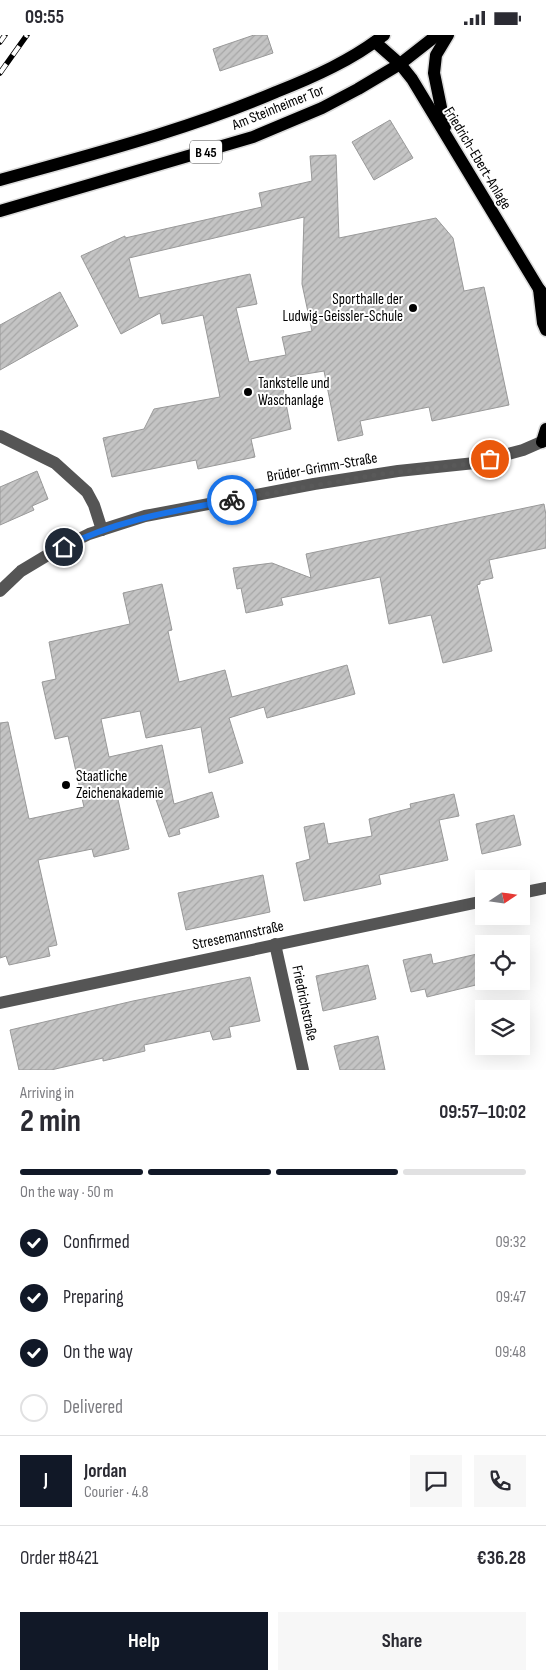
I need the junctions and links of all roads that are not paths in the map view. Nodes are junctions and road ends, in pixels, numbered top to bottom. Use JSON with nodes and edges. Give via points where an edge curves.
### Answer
{"nodes":[{"id":1,"x":437,"y":35,"type":"edge"},
{"id":2,"x":448,"y":35,"type":"edge"},
{"id":3,"x":380,"y":38,"type":"edge"},
{"id":4,"x":400,"y":64,"type":"junction"},
{"id":5,"x":447,"y":137,"type":"junction"},
{"id":6,"x":0,"y":181,"type":"edge"},
{"id":7,"x":0,"y":211,"type":"edge"},
{"id":8,"x":542,"y":293,"type":"edge"},
{"id":9,"x":546,"y":330,"type":"edge"},
{"id":10,"x":0,"y":436,"type":"edge"},
{"id":11,"x":545,"y":437,"type":"edge"},
{"id":12,"x":102,"y":530,"type":"junction"},
{"id":13,"x":0,"y":591,"type":"edge"},
{"id":14,"x":546,"y":888,"type":"edge"},
{"id":15,"x":530,"y":891,"type":"edge"},
{"id":16,"x":475,"y":903,"type":"edge"},
{"id":17,"x":275,"y":944,"type":"junction"},
{"id":18,"x":0,"y":1003,"type":"edge"},
{"id":19,"x":303,"y":1070,"type":"edge"}],
"edges":[{"from":1,"to":4,"type":"main road","name":"Am Steinheimer Tor","number":"B 45"},
{"from":2,"to":5,"type":"main road","via":[[436,55],[434,73]]},
{"from":3,"to":4,"type":"main road","name":"Friedrich-Ebert-Anlage"},
{"from":3,"to":6,"type":"main road","name":"Am Steinheimer Tor","number":"B 45","via":[[309,79],[244,106],[176,130]]},
{"from":4,"to":5,"type":"main road","name":"Friedrich-Ebert-Anlage"},
{"from":4,"to":7,"type":"main road","name":"Am Steinheimer Tor","number":"B 45","via":[[322,108],[253,137]]},
{"from":5,"to":8,"type":"main road","name":"Friedrich-Ebert-Anlage"},
{"from":8,"to":9,"type":"main road"},
{"from":10,"to":12,"type":"street","via":[[55,463],[87,492]]},
{"from":11,"to":12,"type":"street","name":"Brüder-Grimm-Straße","via":[[523,450],[475,463],[314,484],[145,516]]},
{"from":12,"to":13,"type":"street","name":"Brüder-Grimm-Straße","via":[[22,571]]},
{"from":14,"to":15,"type":"street"},
{"from":16,"to":17,"type":"street","name":"Stresemannstraße"},
{"from":17,"to":18,"type":"street","name":"Stresemannstraße"},
{"from":17,"to":19,"type":"street","name":"Friedrichstraße"}]}
